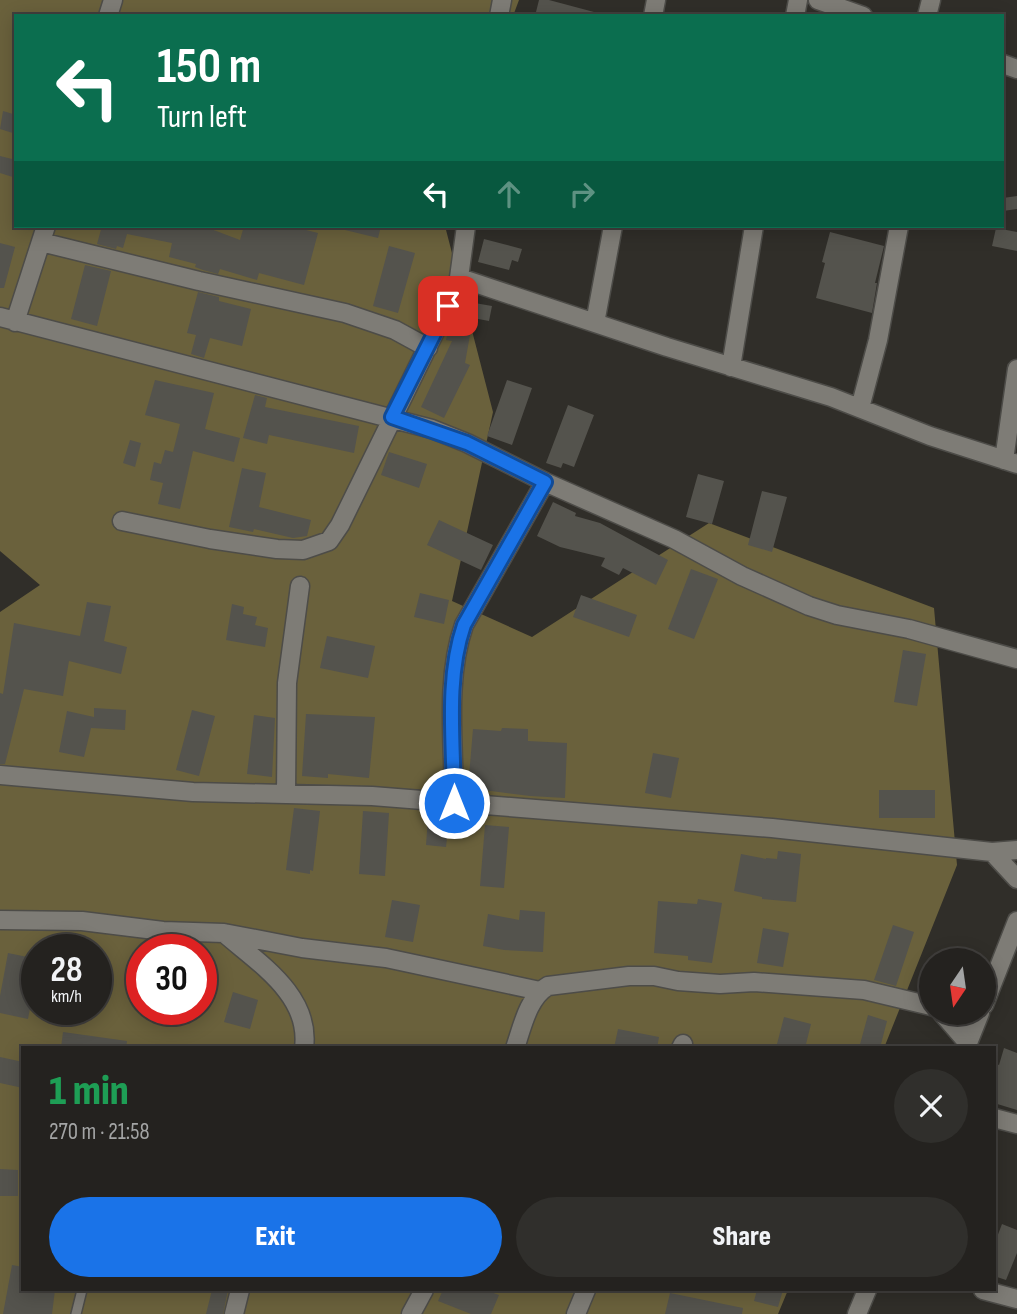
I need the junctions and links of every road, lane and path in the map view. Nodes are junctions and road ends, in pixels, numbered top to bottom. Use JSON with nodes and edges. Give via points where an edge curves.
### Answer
{"nodes":[{"id":1,"x":818,"y":0,"type":"edge"},
{"id":2,"x":857,"y":14,"type":"edge"},
{"id":3,"x":466,"y":228,"type":"edge"},
{"id":4,"x":613,"y":228,"type":"edge"},
{"id":5,"x":754,"y":228,"type":"edge"},
{"id":6,"x":899,"y":228,"type":"edge"},
{"id":7,"x":44,"y":234,"type":"edge"},
{"id":8,"x":460,"y":278,"type":"junction"},
{"id":9,"x":8,"y":320,"type":"edge"},
{"id":10,"x":595,"y":323,"type":"junction"},
{"id":11,"x":428,"y":348,"type":"junction"},
{"id":12,"x":731,"y":367,"type":"junction"},
{"id":13,"x":1017,"y":369,"type":"edge"},
{"id":14,"x":860,"y":408,"type":"junction"},
{"id":15,"x":392,"y":417,"type":"junction"},
{"id":16,"x":1010,"y":462,"type":"edge"},
{"id":17,"x":545,"y":482,"type":"junction"},
{"id":18,"x":122,"y":521,"type":"dead end"},
{"id":19,"x":300,"y":586,"type":"dead end"},
{"id":20,"x":1017,"y":659,"type":"edge"},
{"id":21,"x":0,"y":775,"type":"edge"},
{"id":22,"x":286,"y":794,"type":"junction"},
{"id":23,"x":454,"y":803,"type":"junction"},
{"id":24,"x":1017,"y":850,"type":"edge"},
{"id":25,"x":992,"y":852,"type":"junction"},
{"id":26,"x":1017,"y":878,"type":"edge"},
{"id":27,"x":0,"y":920,"type":"edge"},
{"id":28,"x":1017,"y":921,"type":"edge"},
{"id":29,"x":224,"y":933,"type":"junction"},
{"id":30,"x":996,"y":974,"type":"edge"},
{"id":31,"x":540,"y":990,"type":"junction"},
{"id":32,"x":919,"y":1003,"type":"edge"},
{"id":33,"x":952,"y":1026,"type":"edge"},
{"id":34,"x":975,"y":1026,"type":"edge"},
{"id":35,"x":967,"y":1045,"type":"edge"},
{"id":36,"x":304,"y":1046,"type":"edge"},
{"id":37,"x":516,"y":1046,"type":"edge"},
{"id":38,"x":996,"y":1119,"type":"edge"},
{"id":39,"x":1017,"y":1124,"type":"edge"},
{"id":40,"x":82,"y":1291,"type":"edge"},
{"id":41,"x":240,"y":1291,"type":"edge"},
{"id":42,"x":423,"y":1291,"type":"edge"},
{"id":43,"x":586,"y":1291,"type":"edge"},
{"id":44,"x":867,"y":1291,"type":"edge"},
{"id":45,"x":988,"y":1291,"type":"edge"},
{"id":46,"x":1017,"y":1299,"type":"edge"},
{"id":47,"x":76,"y":1314,"type":"edge"},
{"id":48,"x":234,"y":1314,"type":"edge"},
{"id":49,"x":411,"y":1314,"type":"edge"},
{"id":50,"x":576,"y":1314,"type":"edge"},
{"id":51,"x":857,"y":1314,"type":"edge"}],
"edges":[{"from":1,"to":2,"type":"street"},
{"from":3,"to":8,"type":"street"},
{"from":4,"to":10,"type":"street"},
{"from":5,"to":12,"type":"street"},
{"from":6,"to":14,"type":"street"},
{"from":7,"to":9,"type":"street"},
{"from":7,"to":11,"type":"street","via":[[199,281],[345,313],[396,330]]},
{"from":8,"to":10,"type":"street"},
{"from":8,"to":11,"type":"street"},
{"from":9,"to":15,"type":"street"},
{"from":10,"to":12,"type":"street"},
{"from":11,"to":15,"type":"street"},
{"from":12,"to":14,"type":"street"},
{"from":13,"to":16,"type":"street"},
{"from":14,"to":16,"type":"street"},
{"from":15,"to":17,"type":"street","via":[[467,443]]},
{"from":15,"to":18,"type":"street","via":[[340,525],[329,541],[318,547],[277,549]]},
{"from":17,"to":20,"type":"street","via":[[809,606]]},
{"from":17,"to":23,"type":"street","via":[[457,644]]},
{"from":19,"to":22,"type":"street","via":[[287,684]]},
{"from":21,"to":22,"type":"street","via":[[194,792]]},
{"from":22,"to":23,"type":"street"},
{"from":23,"to":25,"type":"street","via":[[772,828]]},
{"from":24,"to":25,"type":"street"},
{"from":25,"to":26,"type":"street"},
{"from":27,"to":29,"type":"street","via":[[82,921]]},
{"from":28,"to":30,"type":"street"},
{"from":29,"to":31,"type":"street","via":[[386,958]]},
{"from":29,"to":36,"type":"street","via":[[284,986],[299,1010]]},
{"from":31,"to":32,"type":"street","via":[[654,976],[720,984],[864,990]]},
{"from":31,"to":37,"type":"street"},
{"from":33,"to":35,"type":"street"},
{"from":34,"to":35,"type":"street"},
{"from":38,"to":39,"type":"street"},
{"from":40,"to":47,"type":"lane"},
{"from":41,"to":48,"type":"street"},
{"from":42,"to":49,"type":"street"},
{"from":43,"to":50,"type":"street"},
{"from":44,"to":51,"type":"street"},
{"from":45,"to":46,"type":"street"}]}
